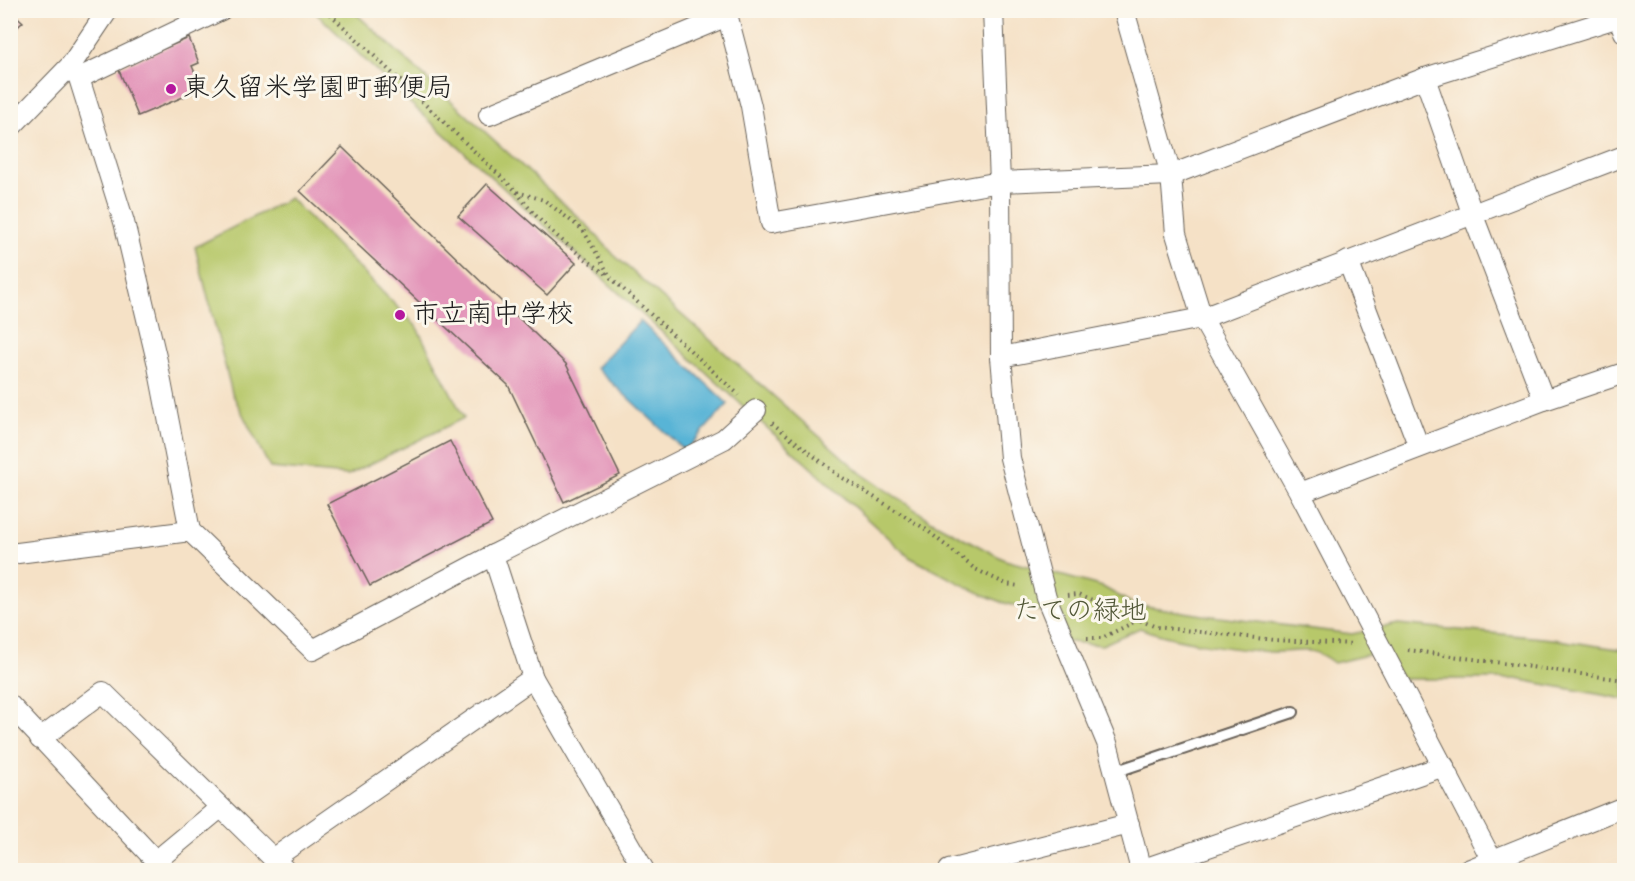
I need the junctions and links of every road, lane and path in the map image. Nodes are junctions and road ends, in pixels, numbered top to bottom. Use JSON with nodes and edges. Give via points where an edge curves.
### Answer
{"nodes":[{"id":1,"x":108,"y":10,"type":"edge"},
{"id":2,"x":221,"y":10,"type":"edge"},
{"id":3,"x":326,"y":10,"type":"edge"},
{"id":4,"x":993,"y":10,"type":"edge"},
{"id":5,"x":1124,"y":10,"type":"edge"},
{"id":6,"x":727,"y":13,"type":"edge"},
{"id":7,"x":1624,"y":32,"type":"edge"},
{"id":8,"x":74,"y":71,"type":"junction"},
{"id":9,"x":1425,"y":78,"type":"junction"},
{"id":10,"x":489,"y":115,"type":"dead end"},
{"id":11,"x":10,"y":128,"type":"edge"},
{"id":12,"x":1624,"y":156,"type":"edge"},
{"id":13,"x":1172,"y":175,"type":"junction"},
{"id":14,"x":1000,"y":182,"type":"junction"},
{"id":15,"x":517,"y":192,"type":"junction"},
{"id":16,"x":1472,"y":213,"type":"junction"},
{"id":17,"x":1348,"y":261,"type":"junction"},
{"id":18,"x":611,"y":278,"type":"junction"},
{"id":19,"x":1202,"y":318,"type":"junction"},
{"id":20,"x":1002,"y":357,"type":"junction"},
{"id":21,"x":1624,"y":373,"type":"edge"},
{"id":22,"x":1544,"y":400,"type":"junction"},
{"id":23,"x":756,"y":410,"type":"junction"},
{"id":24,"x":1419,"y":447,"type":"junction"},
{"id":25,"x":1300,"y":493,"type":"junction"},
{"id":26,"x":190,"y":531,"type":"junction"},
{"id":27,"x":10,"y":554,"type":"edge"},
{"id":28,"x":493,"y":555,"type":"junction"},
{"id":29,"x":1024,"y":586,"type":"dead end"},
{"id":30,"x":1059,"y":596,"type":"dead end"},
{"id":31,"x":1138,"y":620,"type":"junction"},
{"id":32,"x":1063,"y":638,"type":"junction"},
{"id":33,"x":1377,"y":645,"type":"junction"},
{"id":34,"x":533,"y":678,"type":"junction"},
{"id":35,"x":1624,"y":680,"type":"edge"},
{"id":36,"x":10,"y":705,"type":"edge"},
{"id":37,"x":1293,"y":712,"type":"dead end"},
{"id":38,"x":40,"y":739,"type":"junction"},
{"id":39,"x":1444,"y":766,"type":"junction"},
{"id":40,"x":1114,"y":772,"type":"junction"},
{"id":41,"x":1624,"y":807,"type":"edge"},
{"id":42,"x":220,"y":808,"type":"junction"},
{"id":43,"x":1129,"y":824,"type":"junction"},
{"id":44,"x":279,"y":865,"type":"edge"},
{"id":45,"x":150,"y":866,"type":"edge"},
{"id":46,"x":1495,"y":866,"type":"edge"},
{"id":47,"x":644,"y":870,"type":"edge"},
{"id":48,"x":949,"y":870,"type":"edge"},
{"id":49,"x":1141,"y":870,"type":"edge"},
{"id":50,"x":1468,"y":870,"type":"edge"}],
"edges":[{"from":1,"to":8,"type":"street"},
{"from":2,"to":8,"type":"street"},
{"from":3,"to":15,"type":"path"},
{"from":4,"to":14,"type":"street"},
{"from":5,"to":13,"type":"street"},
{"from":6,"to":10,"type":"street"},
{"from":6,"to":14,"type":"street","via":[[751,106],[771,224]]},
{"from":7,"to":9,"type":"street","via":[[1618,17]]},
{"from":8,"to":11,"type":"street"},
{"from":8,"to":26,"type":"street","via":[[124,222],[157,361]]},
{"from":9,"to":13,"type":"street"},
{"from":9,"to":16,"type":"street"},
{"from":12,"to":16,"type":"street"},
{"from":13,"to":14,"type":"street"},
{"from":13,"to":19,"type":"street","via":[[1176,234]]},
{"from":14,"to":20,"type":"street"},
{"from":15,"to":18,"type":"path","via":[[528,208],[578,255]]},
{"from":15,"to":18,"type":"path","via":[[544,200],[583,230]]},
{"from":16,"to":17,"type":"street"},
{"from":16,"to":22,"type":"street"},
{"from":17,"to":19,"type":"street"},
{"from":17,"to":24,"type":"street"},
{"from":18,"to":23,"type":"path"},
{"from":19,"to":20,"type":"street"},
{"from":19,"to":25,"type":"street"},
{"from":20,"to":32,"type":"street","via":[[1010,458],[1046,597]]},
{"from":21,"to":22,"type":"street"},
{"from":22,"to":24,"type":"street"},
{"from":23,"to":28,"type":"street","via":[[724,439]]},
{"from":23,"to":29,"type":"path","via":[[838,475],[924,528],[975,569],[1006,584]]},
{"from":24,"to":25,"type":"street"},
{"from":25,"to":33,"type":"street"},
{"from":26,"to":27,"type":"street"},
{"from":26,"to":28,"type":"street","via":[[313,650]]},
{"from":28,"to":34,"type":"street"},
{"from":30,"to":31,"type":"path","via":[[1079,594]]},
{"from":31,"to":32,"type":"path","via":[[1102,638]]},
{"from":31,"to":33,"type":"path","via":[[1156,627],[1274,640]]},
{"from":32,"to":40,"type":"street","via":[[1107,743]]},
{"from":33,"to":35,"type":"path"},
{"from":33,"to":39,"type":"street"},
{"from":34,"to":44,"type":"street"},
{"from":34,"to":47,"type":"street"},
{"from":36,"to":38,"type":"street"},
{"from":37,"to":40,"type":"lane"},
{"from":38,"to":42,"type":"street","via":[[103,692]]},
{"from":38,"to":45,"type":"street"},
{"from":39,"to":46,"type":"street"},
{"from":39,"to":49,"type":"street"},
{"from":40,"to":43,"type":"street"},
{"from":41,"to":46,"type":"street"},
{"from":42,"to":44,"type":"street"},
{"from":42,"to":45,"type":"street"},
{"from":43,"to":48,"type":"street"},
{"from":43,"to":49,"type":"street"},
{"from":46,"to":50,"type":"street"}]}
